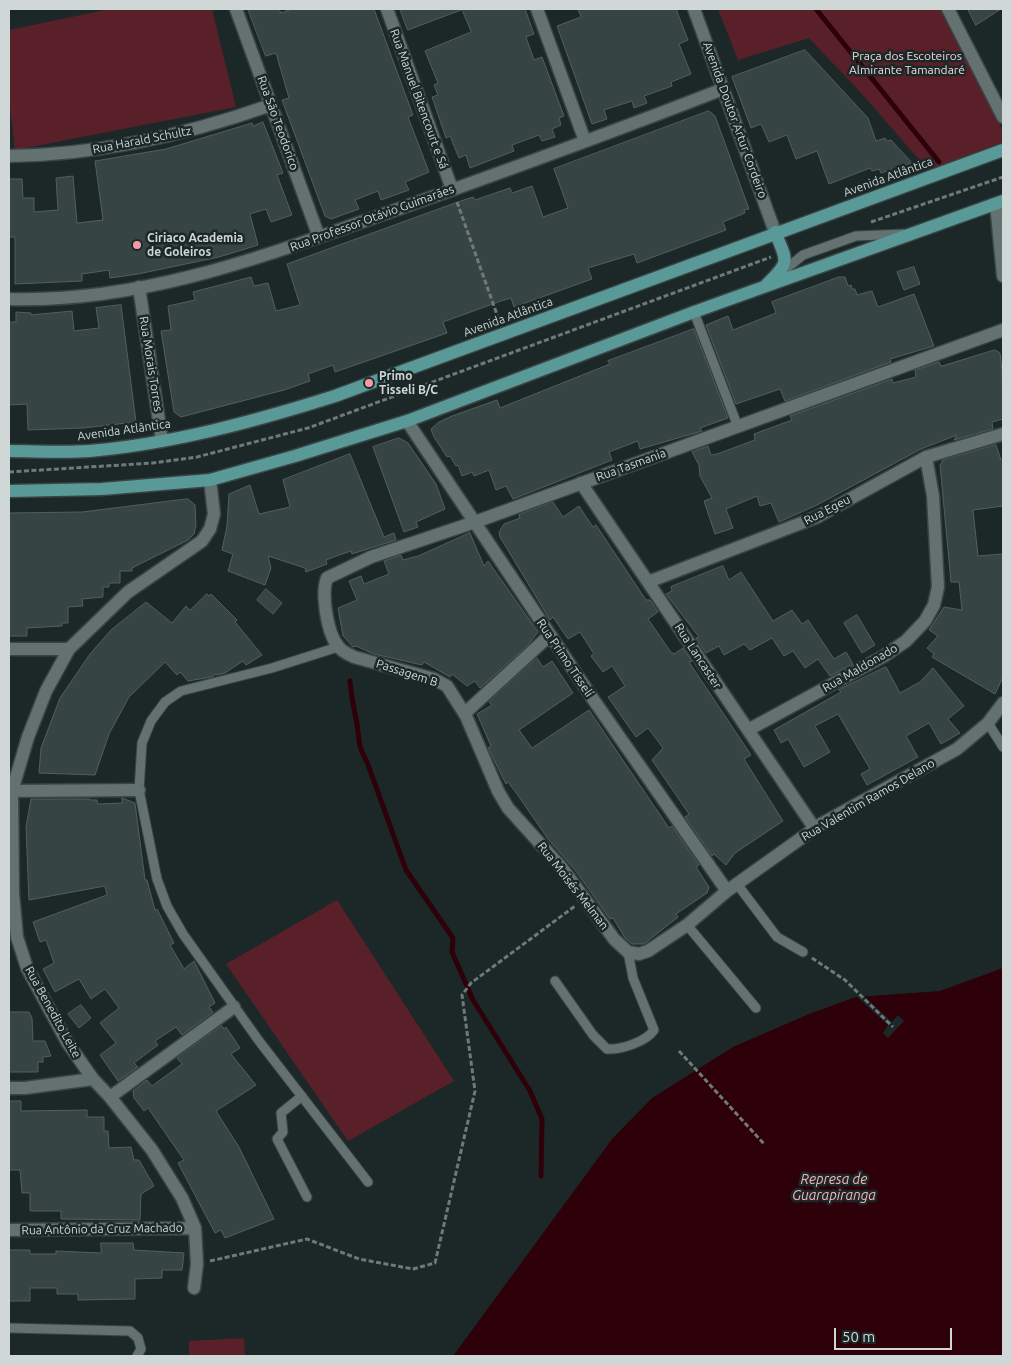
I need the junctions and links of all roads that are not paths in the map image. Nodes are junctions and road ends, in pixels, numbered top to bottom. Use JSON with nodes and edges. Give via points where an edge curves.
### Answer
{"nodes":[{"id":1,"x":236,"y":9,"type":"edge"},
{"id":2,"x":387,"y":9,"type":"edge"},
{"id":3,"x":537,"y":9,"type":"edge"},
{"id":4,"x":948,"y":9,"type":"edge"},
{"id":5,"x":696,"y":10,"type":"edge"},
{"id":6,"x":724,"y":90,"type":"junction"},
{"id":7,"x":999,"y":96,"type":"edge"},
{"id":8,"x":271,"y":105,"type":"junction"},
{"id":9,"x":1003,"y":117,"type":"edge"},
{"id":10,"x":585,"y":142,"type":"junction"},
{"id":11,"x":1003,"y":150,"type":"edge"},
{"id":12,"x":9,"y":156,"type":"edge"},
{"id":13,"x":452,"y":190,"type":"junction"},
{"id":14,"x":1000,"y":203,"type":"edge"},
{"id":15,"x":775,"y":232,"type":"junction"},
{"id":16,"x":319,"y":237,"type":"junction"},
{"id":17,"x":1003,"y":276,"type":"edge"},
{"id":18,"x":139,"y":287,"type":"junction"},
{"id":19,"x":763,"y":287,"type":"junction"},
{"id":20,"x":9,"y":299,"type":"edge"},
{"id":21,"x":694,"y":312,"type":"junction"},
{"id":22,"x":1003,"y":330,"type":"edge"},
{"id":23,"x":407,"y":422,"type":"junction"},
{"id":24,"x":738,"y":427,"type":"junction"},
{"id":25,"x":1003,"y":434,"type":"edge"},
{"id":26,"x":162,"y":441,"type":"junction"},
{"id":27,"x":9,"y":451,"type":"edge"},
{"id":28,"x":926,"y":457,"type":"junction"},
{"id":29,"x":210,"y":480,"type":"junction"},
{"id":30,"x":581,"y":483,"type":"junction"},
{"id":31,"x":9,"y":492,"type":"edge"},
{"id":32,"x":475,"y":522,"type":"junction"},
{"id":33,"x":648,"y":582,"type":"junction"},
{"id":34,"x":550,"y":635,"type":"junction"},
{"id":35,"x":338,"y":647,"type":"junction"},
{"id":36,"x":9,"y":649,"type":"edge"},
{"id":37,"x":69,"y":649,"type":"junction"},
{"id":38,"x":1003,"y":703,"type":"edge"},
{"id":39,"x":465,"y":714,"type":"junction"},
{"id":40,"x":988,"y":723,"type":"junction"},
{"id":41,"x":748,"y":730,"type":"junction"},
{"id":42,"x":1003,"y":747,"type":"edge"},
{"id":43,"x":139,"y":790,"type":"junction"},
{"id":44,"x":10,"y":791,"type":"edge"},
{"id":45,"x":815,"y":829,"type":"junction"},
{"id":46,"x":732,"y":888,"type":"junction"},
{"id":47,"x":687,"y":925,"type":"junction"},
{"id":48,"x":13,"y":937,"type":"edge"},
{"id":49,"x":628,"y":952,"type":"junction"},
{"id":50,"x":803,"y":952,"type":"road end"},
{"id":51,"x":555,"y":981,"type":"dead end"},
{"id":52,"x":234,"y":1008,"type":"junction"},
{"id":53,"x":756,"y":1008,"type":"dead end"},
{"id":54,"x":93,"y":1079,"type":"junction"},
{"id":55,"x":9,"y":1088,"type":"edge"},
{"id":56,"x":302,"y":1096,"type":"junction"},
{"id":57,"x":110,"y":1097,"type":"junction"},
{"id":58,"x":368,"y":1182,"type":"dead end"},
{"id":59,"x":307,"y":1197,"type":"dead end"},
{"id":60,"x":194,"y":1228,"type":"junction"},
{"id":61,"x":9,"y":1230,"type":"edge"},
{"id":62,"x":194,"y":1288,"type":"dead end"},
{"id":63,"x":9,"y":1328,"type":"edge"},
{"id":64,"x":136,"y":1356,"type":"edge"}],
"edges":[{"from":1,"to":8,"type":"street","name":"Rua São Teodorico"},
{"from":2,"to":13,"type":"street","name":"Rua Manuel Bitencourt e Sá"},
{"from":3,"to":10,"type":"street"},
{"from":4,"to":7,"type":"street"},
{"from":5,"to":6,"type":"street","name":"Avenida Doutor Artur Cordeiro"},
{"from":6,"to":10,"type":"street","name":"Rua Professor Otávio Guimarães"},
{"from":6,"to":15,"type":"street","name":"Avenida Doutor Artur Cordeiro"},
{"from":7,"to":9,"type":"street"},
{"from":8,"to":12,"type":"street","name":"Rua Harald Schultz","via":[[172,136],[73,152]]},
{"from":8,"to":16,"type":"street","name":"Rua São Teodorico"},
{"from":10,"to":13,"type":"street","name":"Rua Professor Otávio Guimarães"},
{"from":11,"to":15,"type":"main road","name":"Avenida Atlântica"},
{"from":13,"to":16,"type":"street","name":"Rua Professor Otávio Guimarães"},
{"from":14,"to":17,"type":"street"},
{"from":14,"to":19,"type":"main road"},
{"from":15,"to":19,"type":"main road","via":[[786,261]]},
{"from":15,"to":26,"type":"main road","name":"Avenida Atlântica","via":[[335,396],[279,414]]},
{"from":16,"to":18,"type":"street","name":"Rua Professor Otávio Guimarães","via":[[233,267]]},
{"from":18,"to":20,"type":"street","name":"Rua Professor Otávio Guimarães","via":[[95,294]]},
{"from":18,"to":26,"type":"street","name":"Rua Morais Torres"},
{"from":19,"to":21,"type":"main road"},
{"from":21,"to":23,"type":"main road"},
{"from":21,"to":24,"type":"lane"},
{"from":22,"to":24,"type":"street","name":"Rua Tasmania"},
{"from":23,"to":29,"type":"main road"},
{"from":23,"to":32,"type":"street","name":"Rua Primo Tisseli"},
{"from":24,"to":30,"type":"street","name":"Rua Tasmania"},
{"from":25,"to":28,"type":"street","name":"Rua Egeu"},
{"from":26,"to":27,"type":"main road","name":"Avenida Atlântica","via":[[88,451]]},
{"from":28,"to":33,"type":"street","name":"Rua Egeu","via":[[818,517]]},
{"from":28,"to":41,"type":"street","name":"Rua Maldonado","via":[[933,496],[938,587],[934,605],[924,621],[906,641],[884,656]]},
{"from":29,"to":31,"type":"main road","via":[[102,489]]},
{"from":29,"to":37,"type":"street","name":"Rua Benedito Leite","via":[[214,514],[202,541],[128,592]]},
{"from":30,"to":32,"type":"street","name":"Rua Tasmania"},
{"from":30,"to":33,"type":"street","name":"Rua Lancaster"},
{"from":32,"to":34,"type":"street","name":"Rua Primo Tisseli"},
{"from":32,"to":35,"type":"street","name":"Rua Tasmania","via":[[371,557],[328,578],[324,593]]},
{"from":33,"to":41,"type":"street","name":"Rua Lancaster"},
{"from":34,"to":39,"type":"street"},
{"from":34,"to":46,"type":"street","name":"Rua Primo Tisseli"},
{"from":35,"to":39,"type":"street","name":"Passagem B","via":[[354,657],[405,666],[434,679],[447,686]]},
{"from":35,"to":43,"type":"lane","via":[[272,668],[181,690],[165,702],[151,721],[142,743]]},
{"from":36,"to":37,"type":"street"},
{"from":37,"to":44,"type":"street","name":"Rua Benedito Leite","via":[[46,691]]},
{"from":38,"to":40,"type":"street","name":"Rua Valentim Ramos Delano"},
{"from":39,"to":49,"type":"street","name":"Rua Moisés Melman","via":[[494,784],[505,802],[562,868],[614,939]]},
{"from":40,"to":42,"type":"lane"},
{"from":40,"to":45,"type":"street","name":"Rua Valentim Ramos Delano","via":[[957,749]]},
{"from":41,"to":45,"type":"street","name":"Rua Lancaster"},
{"from":43,"to":44,"type":"street"},
{"from":43,"to":52,"type":"lane","via":[[158,879],[168,906],[183,934]]},
{"from":44,"to":48,"type":"street","name":"Rua Benedito Leite"},
{"from":45,"to":46,"type":"street","name":"Rua Valentim Ramos Delano"},
{"from":46,"to":47,"type":"street"},
{"from":46,"to":50,"type":"lane","via":[[777,937]]},
{"from":47,"to":49,"type":"street","via":[[648,951],[639,954]]},
{"from":47,"to":53,"type":"lane"},
{"from":48,"to":54,"type":"street","name":"Rua Benedito Leite","via":[[33,982],[67,1042]]},
{"from":49,"to":51,"type":"lane","via":[[633,978],[654,1030],[650,1036],[617,1050],[607,1049],[593,1035]]},
{"from":52,"to":56,"type":"lane"},
{"from":52,"to":57,"type":"street"},
{"from":54,"to":55,"type":"street"},
{"from":54,"to":57,"type":"street","name":"Rua Benedito Leite"},
{"from":56,"to":58,"type":"lane"},
{"from":56,"to":59,"type":"lane","via":[[280,1113],[283,1132],[278,1139]]},
{"from":57,"to":60,"type":"street","name":"Rua Benedito Leite","via":[[152,1150],[182,1198]]},
{"from":60,"to":61,"type":"street","name":"Rua Antônio da Cruz Machado"},
{"from":60,"to":62,"type":"street","name":"Rua Benedito Leite","via":[[197,1264]]},
{"from":63,"to":64,"type":"lane","via":[[130,1331],[138,1338],[141,1349]]}]}
